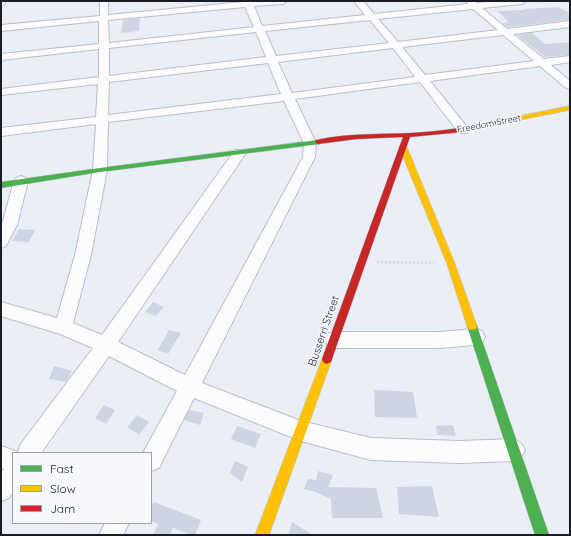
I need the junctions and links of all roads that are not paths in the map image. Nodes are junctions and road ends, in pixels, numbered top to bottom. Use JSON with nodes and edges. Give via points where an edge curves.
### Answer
{"nodes":[{"id":1,"x":104,"y":1,"type":"edge"},
{"id":2,"x":283,"y":1,"type":"edge"},
{"id":3,"x":358,"y":1,"type":"edge"},
{"id":4,"x":522,"y":1,"type":"edge"},
{"id":5,"x":248,"y":3,"type":"edge"},
{"id":6,"x":472,"y":4,"type":"edge"},
{"id":7,"x":103,"y":18,"type":"junction"},
{"id":8,"x":373,"y":18,"type":"junction"},
{"id":9,"x":570,"y":24,"type":"edge"},
{"id":10,"x":1,"y":28,"type":"edge"},
{"id":11,"x":259,"y":30,"type":"junction"},
{"id":12,"x":505,"y":32,"type":"junction"},
{"id":13,"x":395,"y":44,"type":"junction"},
{"id":14,"x":104,"y":46,"type":"junction"},
{"id":15,"x":1,"y":57,"type":"edge"},
{"id":16,"x":570,"y":58,"type":"edge"},
{"id":17,"x":272,"y":59,"type":"junction"},
{"id":18,"x":541,"y":62,"type":"junction"},
{"id":19,"x":104,"y":79,"type":"junction"},
{"id":20,"x":422,"y":79,"type":"junction"},
{"id":21,"x":570,"y":86,"type":"edge"},
{"id":22,"x":1,"y":92,"type":"edge"},
{"id":23,"x":288,"y":98,"type":"junction"},
{"id":24,"x":570,"y":108,"type":"edge"},
{"id":25,"x":102,"y":120,"type":"junction"},
{"id":26,"x":463,"y":130,"type":"junction"},
{"id":27,"x":1,"y":132,"type":"edge"},
{"id":28,"x":407,"y":135,"type":"junction"},
{"id":29,"x":310,"y":144,"type":"junction"},
{"id":30,"x":403,"y":147,"type":"junction"},
{"id":31,"x":240,"y":153,"type":"junction"},
{"id":32,"x":100,"y":170,"type":"junction"},
{"id":33,"x":21,"y":182,"type":"junction"},
{"id":34,"x":1,"y":185,"type":"edge"},
{"id":35,"x":1,"y":242,"type":"edge"},
{"id":36,"x":1,"y":309,"type":"edge"},
{"id":37,"x":63,"y":327,"type":"junction"},
{"id":38,"x":476,"y":338,"type":"junction"},
{"id":39,"x":334,"y":340,"type":"junction"},
{"id":40,"x":106,"y":345,"type":"junction"},
{"id":41,"x":189,"y":387,"type":"junction"},
{"id":42,"x":301,"y":431,"type":"junction"},
{"id":43,"x":514,"y":450,"type":"junction"},
{"id":44,"x":29,"y":452,"type":"edge"},
{"id":45,"x":1,"y":457,"type":"edge"},
{"id":46,"x":152,"y":458,"type":"edge"},
{"id":47,"x":12,"y":461,"type":"edge"},
{"id":48,"x":12,"y":475,"type":"edge"},
{"id":49,"x":1,"y":490,"type":"edge"},
{"id":50,"x":117,"y":524,"type":"edge"},
{"id":51,"x":111,"y":535,"type":"edge"},
{"id":52,"x":262,"y":535,"type":"edge"},
{"id":53,"x":542,"y":535,"type":"edge"}],
"edges":[{"from":1,"to":7,"type":"street"},
{"from":2,"to":5,"type":"street"},
{"from":3,"to":8,"type":"street"},
{"from":4,"to":6,"type":"street"},
{"from":5,"to":7,"type":"street"},
{"from":5,"to":11,"type":"street"},
{"from":6,"to":8,"type":"street"},
{"from":6,"to":12,"type":"street"},
{"from":7,"to":10,"type":"street"},
{"from":7,"to":14,"type":"street"},
{"from":8,"to":11,"type":"street"},
{"from":8,"to":13,"type":"street"},
{"from":9,"to":12,"type":"street"},
{"from":11,"to":14,"type":"street"},
{"from":11,"to":17,"type":"street"},
{"from":12,"to":13,"type":"street"},
{"from":12,"to":18,"type":"street"},
{"from":13,"to":17,"type":"street"},
{"from":13,"to":20,"type":"street"},
{"from":14,"to":15,"type":"street"},
{"from":14,"to":19,"type":"street"},
{"from":16,"to":18,"type":"street"},
{"from":17,"to":19,"type":"street"},
{"from":17,"to":23,"type":"street"},
{"from":18,"to":20,"type":"street"},
{"from":18,"to":21,"type":"street"},
{"from":19,"to":22,"type":"street"},
{"from":19,"to":25,"type":"street"},
{"from":20,"to":23,"type":"street"},
{"from":20,"to":26,"type":"street"},
{"from":23,"to":25,"type":"street"},
{"from":23,"to":29,"type":"street"},
{"from":24,"to":26,"type":"street","name":"Freedom Street"},
{"from":25,"to":27,"type":"street"},
{"from":25,"to":32,"type":"street"},
{"from":26,"to":28,"type":"street","name":"Freedom Street"},
{"from":28,"to":29,"type":"street","name":"Freedom Street","via":[[357,137]]},
{"from":28,"to":30,"type":"street","name":"Busserri Street"},
{"from":29,"to":31,"type":"street","name":"Freedom Street"},
{"from":29,"to":41,"type":"street","via":[[309,157]]},
{"from":30,"to":38,"type":"street","via":[[451,264]]},
{"from":30,"to":39,"type":"street","name":"Busserri Street"},
{"from":31,"to":32,"type":"street","name":"Freedom Street"},
{"from":31,"to":40,"type":"street"},
{"from":32,"to":33,"type":"street","name":"Freedom Street"},
{"from":32,"to":37,"type":"street"},
{"from":33,"to":34,"type":"street","name":"Freedom Street"},
{"from":33,"to":35,"type":"street","via":[[10,225]]},
{"from":36,"to":37,"type":"street"},
{"from":37,"to":40,"type":"street"},
{"from":38,"to":39,"type":"street"},
{"from":38,"to":43,"type":"street"},
{"from":39,"to":42,"type":"street","name":"Busserri Street"},
{"from":40,"to":41,"type":"street"},
{"from":40,"to":44,"type":"street"},
{"from":41,"to":42,"type":"street"},
{"from":41,"to":46,"type":"street"},
{"from":42,"to":43,"type":"street","via":[[371,449],[460,452]]},
{"from":42,"to":52,"type":"street","name":"Busserri Street"},
{"from":43,"to":53,"type":"street"},
{"from":45,"to":47,"type":"street"},
{"from":48,"to":49,"type":"street"},
{"from":50,"to":51,"type":"street"}]}
